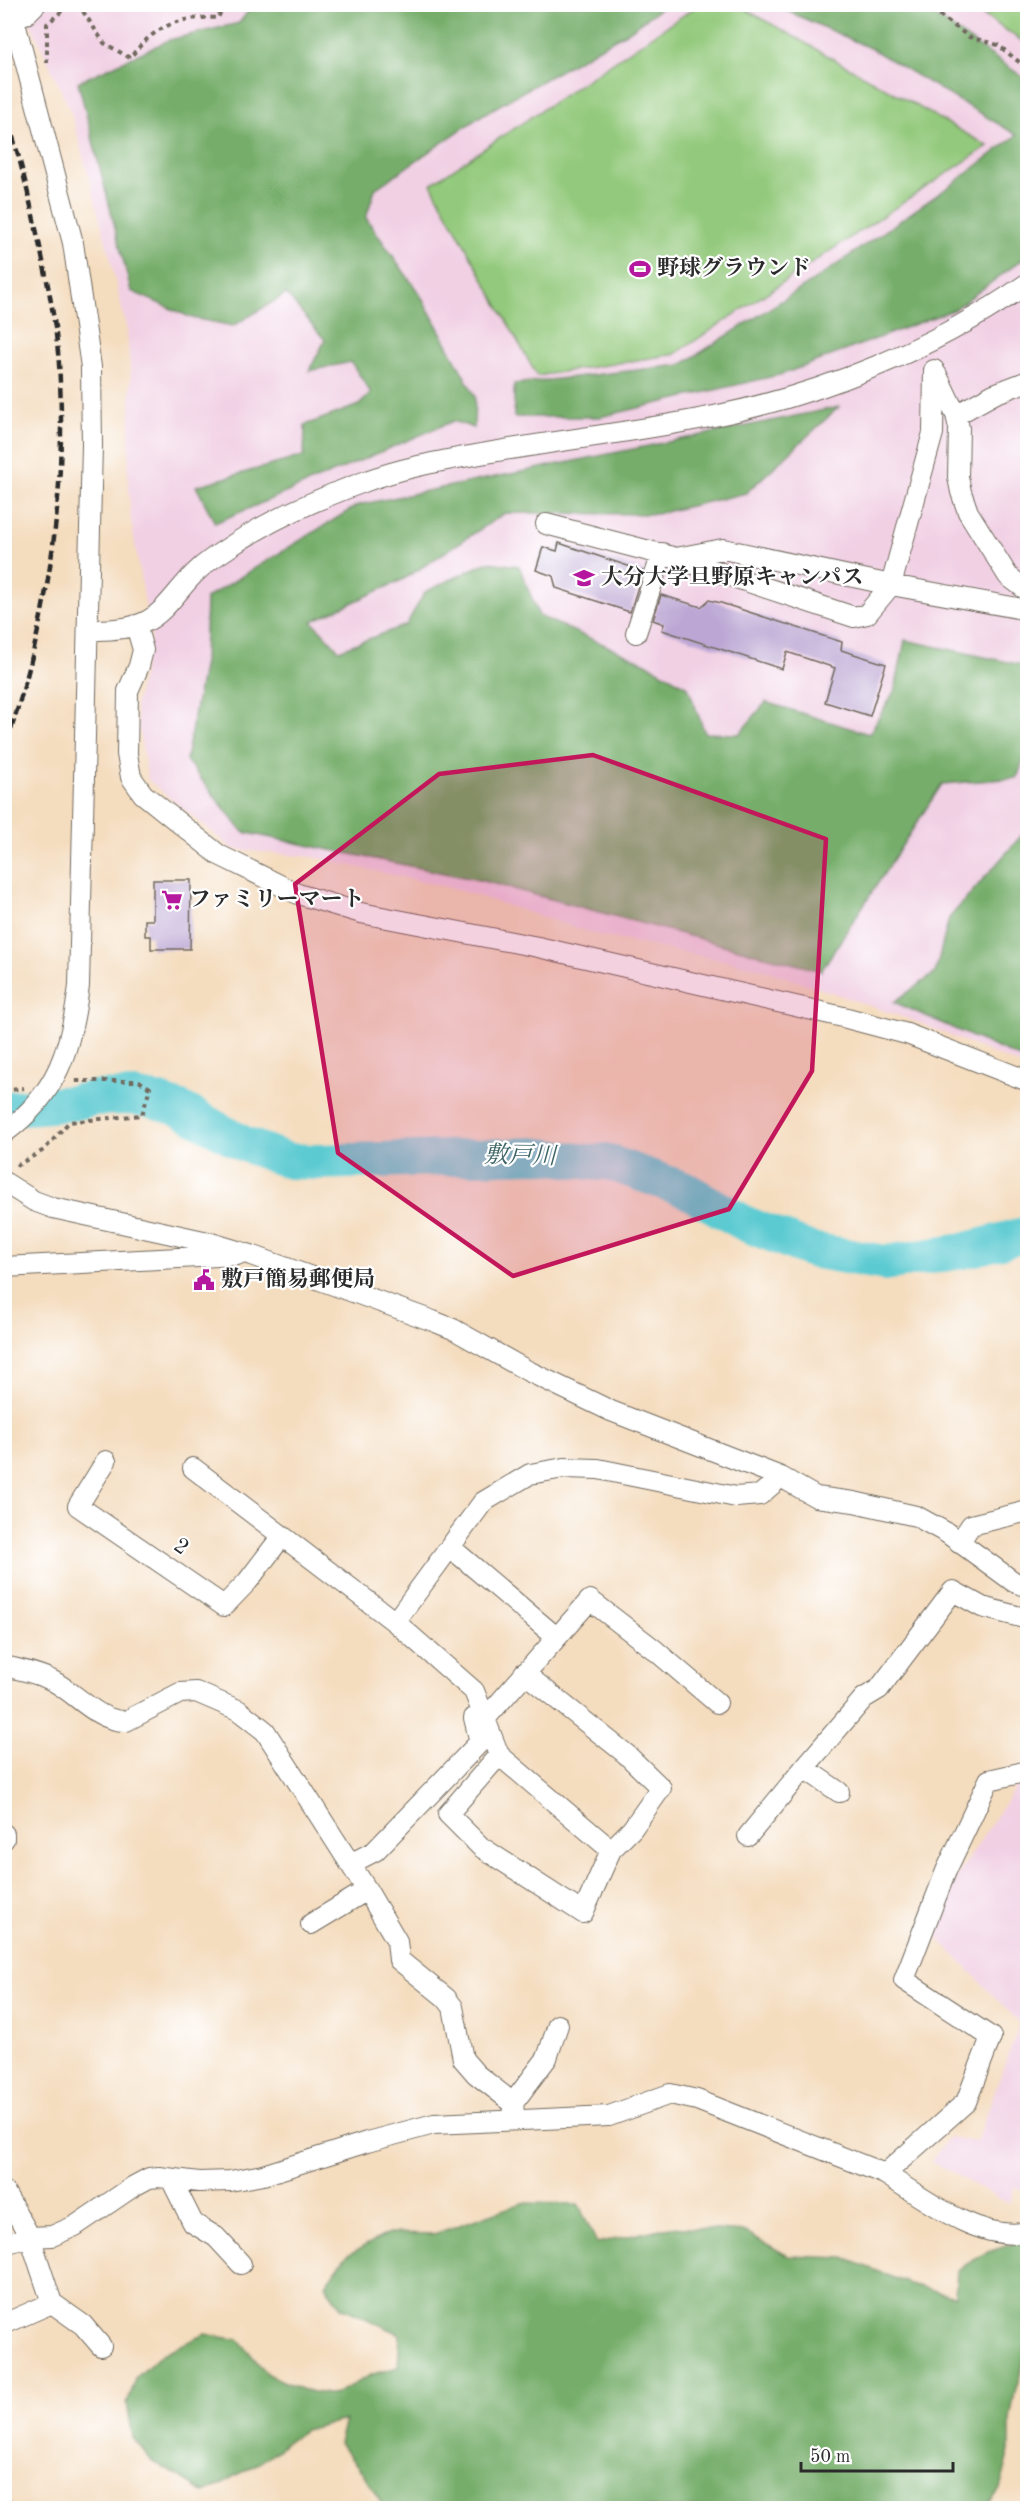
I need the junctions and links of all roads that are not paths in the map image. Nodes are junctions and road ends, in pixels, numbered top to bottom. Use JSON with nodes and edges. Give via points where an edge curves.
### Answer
{"nodes":[{"id":1,"x":24,"y":8,"type":"edge"},
{"id":2,"x":1028,"y":283,"type":"edge"},
{"id":3,"x":922,"y":345,"type":"junction"},
{"id":4,"x":934,"y":370,"type":"junction"},
{"id":5,"x":1028,"y":381,"type":"edge"},
{"id":6,"x":956,"y":415,"type":"junction"},
{"id":7,"x":546,"y":524,"type":"dead end"},
{"id":8,"x":669,"y":555,"type":"junction"},
{"id":9,"x":891,"y":585,"type":"junction"},
{"id":10,"x":1028,"y":591,"type":"edge"},
{"id":11,"x":1028,"y":610,"type":"edge"},
{"id":12,"x":136,"y":625,"type":"junction"},
{"id":13,"x":89,"y":631,"type":"junction"},
{"id":14,"x":636,"y":633,"type":"dead end"},
{"id":15,"x":1028,"y":1081,"type":"edge"},
{"id":16,"x":12,"y":1128,"type":"edge"},
{"id":17,"x":9,"y":1175,"type":"edge"},
{"id":18,"x":251,"y":1255,"type":"junction"},
{"id":19,"x":4,"y":1267,"type":"edge"},
{"id":20,"x":106,"y":1461,"type":"dead end"},
{"id":21,"x":193,"y":1468,"type":"dead end"},
{"id":22,"x":781,"y":1476,"type":"junction"},
{"id":23,"x":1028,"y":1511,"type":"edge"},
{"id":24,"x":282,"y":1536,"type":"junction"},
{"id":25,"x":959,"y":1543,"type":"junction"},
{"id":26,"x":450,"y":1547,"type":"junction"},
{"id":27,"x":1028,"y":1587,"type":"edge"},
{"id":28,"x":1028,"y":1619,"type":"edge"},
{"id":29,"x":395,"y":1622,"type":"junction"},
{"id":30,"x":556,"y":1637,"type":"junction"},
{"id":31,"x":4,"y":1666,"type":"edge"},
{"id":32,"x":524,"y":1673,"type":"junction"},
{"id":33,"x":717,"y":1703,"type":"dead end"},
{"id":34,"x":483,"y":1713,"type":"junction"},
{"id":35,"x":499,"y":1755,"type":"junction"},
{"id":36,"x":804,"y":1768,"type":"junction"},
{"id":37,"x":1028,"y":1770,"type":"edge"},
{"id":38,"x":839,"y":1792,"type":"dead end"},
{"id":39,"x":4,"y":1834,"type":"edge"},
{"id":40,"x":748,"y":1836,"type":"dead end"},
{"id":41,"x":4,"y":1839,"type":"edge"},
{"id":42,"x":611,"y":1850,"type":"junction"},
{"id":43,"x":350,"y":1864,"type":"junction"},
{"id":44,"x":367,"y":1890,"type":"junction"},
{"id":45,"x":311,"y":1924,"type":"dead end"},
{"id":46,"x":558,"y":2025,"type":"dead end"},
{"id":47,"x":514,"y":2111,"type":"junction"},
{"id":48,"x":885,"y":2174,"type":"junction"},
{"id":49,"x":171,"y":2179,"type":"junction"},
{"id":50,"x":4,"y":2191,"type":"edge"},
{"id":51,"x":1028,"y":2232,"type":"edge"},
{"id":52,"x":30,"y":2237,"type":"junction"},
{"id":53,"x":4,"y":2244,"type":"edge"},
{"id":54,"x":241,"y":2264,"type":"dead end"},
{"id":55,"x":52,"y":2303,"type":"junction"},
{"id":56,"x":4,"y":2324,"type":"edge"},
{"id":57,"x":101,"y":2346,"type":"dead end"}],
"edges":[{"from":1,"to":13,"type":"street","via":[[87,333],[92,397]]},
{"from":2,"to":3,"type":"street","via":[[968,322]]},
{"from":3,"to":4,"type":"street"},
{"from":3,"to":12,"type":"street","via":[[816,388],[714,416],[507,449],[382,475],[314,502],[241,539],[196,572],[157,614]]},
{"from":4,"to":6,"type":"street"},
{"from":4,"to":9,"type":"street","via":[[933,433]]},
{"from":5,"to":6,"type":"street"},
{"from":6,"to":10,"type":"street","via":[[960,442],[958,477],[968,512],[1008,576]]},
{"from":7,"to":8,"type":"street"},
{"from":8,"to":9,"type":"street","via":[[723,549]]},
{"from":8,"to":9,"type":"street","via":[[854,617],[867,614]]},
{"from":8,"to":14,"type":"street"},
{"from":9,"to":11,"type":"street"},
{"from":12,"to":13,"type":"street"},
{"from":12,"to":15,"type":"street","via":[[143,650],[128,691],[127,754],[135,785],[206,846],[279,885],[361,913],[538,947],[908,1034]]},
{"from":13,"to":16,"type":"street","via":[[79,986],[63,1061],[35,1091]]},
{"from":17,"to":18,"type":"street","via":[[24,1196],[53,1208]]},
{"from":18,"to":19,"type":"street"},
{"from":18,"to":22,"type":"street","via":[[453,1329],[611,1411]]},
{"from":20,"to":24,"type":"street","name":"2","via":[[78,1506],[224,1606]]},
{"from":21,"to":24,"type":"street"},
{"from":22,"to":25,"type":"street","via":[[816,1497],[916,1516]]},
{"from":22,"to":26,"type":"street","via":[[760,1495],[736,1497],[598,1469],[564,1468],[530,1474],[483,1502]]},
{"from":23,"to":25,"type":"street","via":[[971,1525]]},
{"from":24,"to":29,"type":"street"},
{"from":25,"to":27,"type":"street","via":[[1014,1582]]},
{"from":26,"to":29,"type":"street"},
{"from":26,"to":30,"type":"street"},
{"from":28,"to":36,"type":"street","via":[[982,1607],[953,1591],[879,1689],[864,1698]]},
{"from":29,"to":34,"type":"street","via":[[474,1691]]},
{"from":30,"to":32,"type":"street"},
{"from":30,"to":33,"type":"street","via":[[590,1600]]},
{"from":31,"to":43,"type":"street","via":[[52,1681],[104,1716],[119,1721],[180,1693],[195,1692],[238,1710],[265,1731]]},
{"from":32,"to":34,"type":"street"},
{"from":32,"to":42,"type":"street","via":[[626,1754],[662,1788]]},
{"from":34,"to":35,"type":"street"},
{"from":34,"to":43,"type":"street","via":[[474,1718],[480,1742],[375,1851]]},
{"from":35,"to":42,"type":"street"},
{"from":35,"to":42,"type":"street","via":[[448,1814],[481,1847],[583,1913]]},
{"from":36,"to":38,"type":"street"},
{"from":36,"to":40,"type":"street"},
{"from":37,"to":48,"type":"street","via":[[989,1780],[946,1871],[904,1980],[991,2037],[966,2102]]},
{"from":39,"to":41,"type":"street"},
{"from":43,"to":44,"type":"street"},
{"from":44,"to":45,"type":"street"},
{"from":44,"to":47,"type":"street","via":[[397,1941],[399,1960],[453,2007],[463,2059]]},
{"from":46,"to":47,"type":"street","via":[[547,2058]]},
{"from":47,"to":48,"type":"street","via":[[609,2116],[670,2094],[697,2100]]},
{"from":47,"to":49,"type":"street","via":[[434,2124],[247,2178],[199,2182]]},
{"from":48,"to":51,"type":"street","via":[[953,2217],[984,2230]]},
{"from":49,"to":52,"type":"street","via":[[149,2178],[75,2226],[52,2236]]},
{"from":49,"to":54,"type":"street","via":[[193,2223],[216,2237]]},
{"from":50,"to":52,"type":"street"},
{"from":52,"to":53,"type":"street"},
{"from":52,"to":55,"type":"street"},
{"from":55,"to":56,"type":"street"},
{"from":55,"to":57,"type":"street","via":[[83,2325]]}]}
